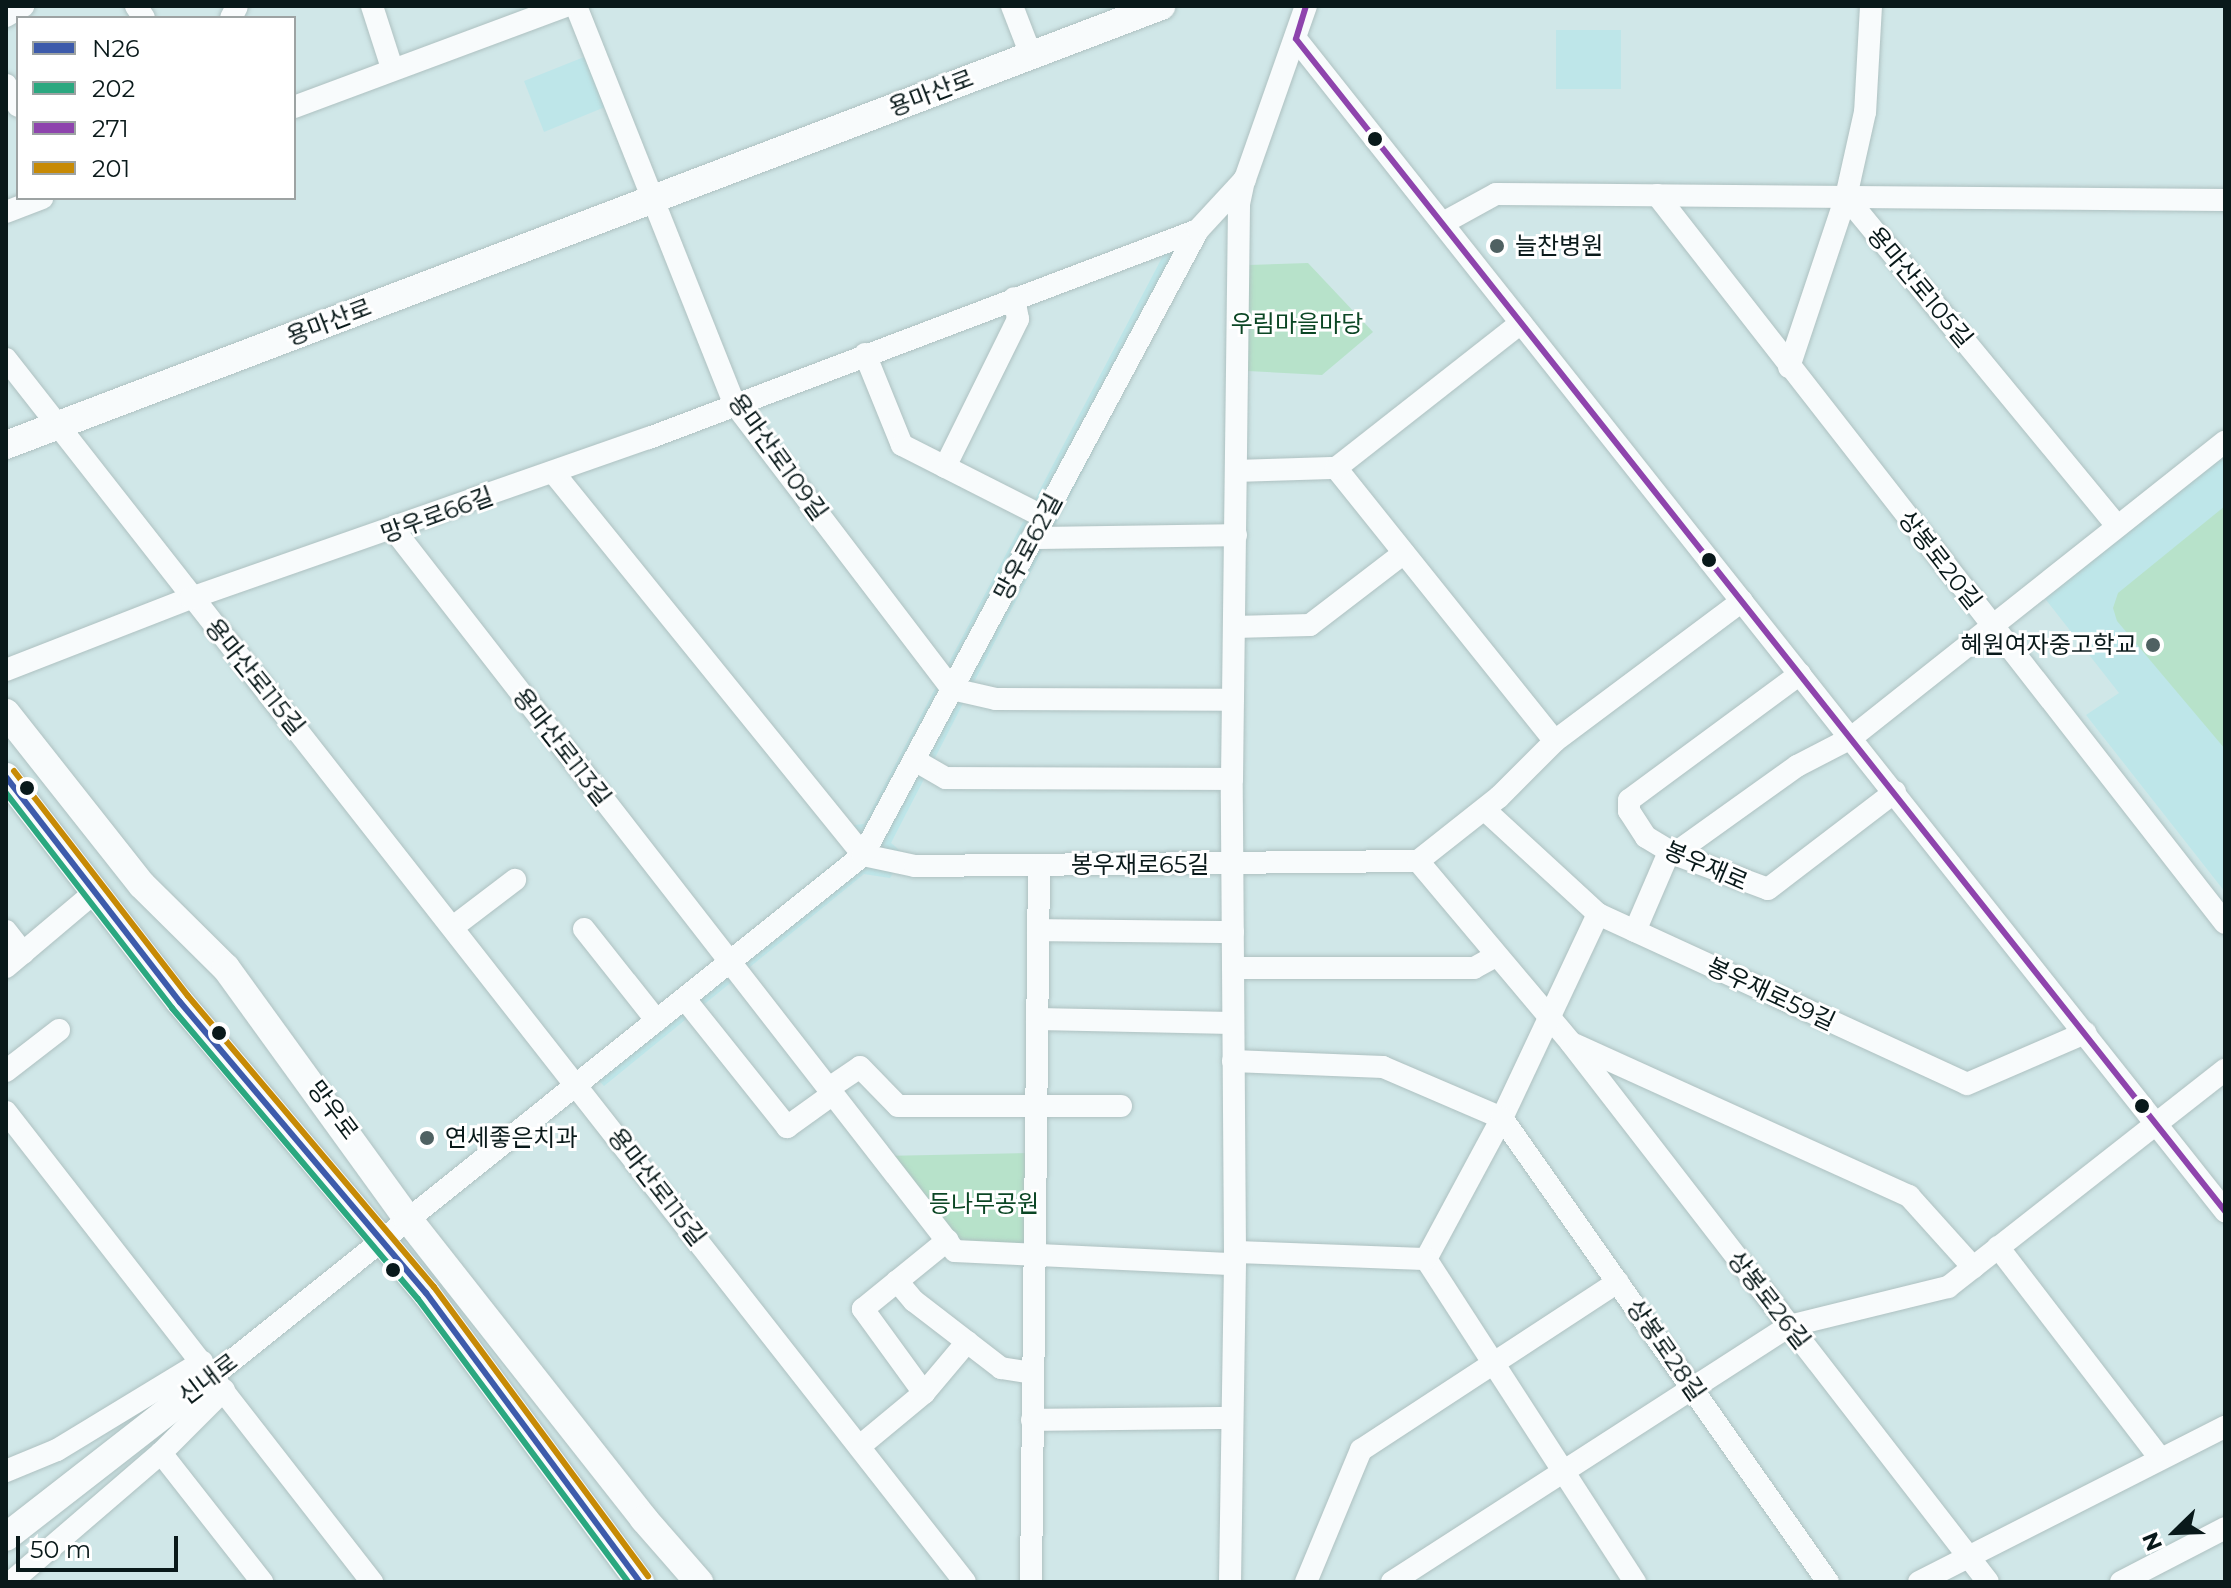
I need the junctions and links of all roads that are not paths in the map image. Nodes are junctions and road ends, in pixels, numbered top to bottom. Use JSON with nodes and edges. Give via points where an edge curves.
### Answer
{"nodes":[{"id":1,"x":23,"y":6,"type":"edge"},
{"id":2,"x":372,"y":6,"type":"edge"},
{"id":3,"x":565,"y":6,"type":"edge"},
{"id":4,"x":576,"y":6,"type":"edge"},
{"id":5,"x":1012,"y":6,"type":"edge"},
{"id":6,"x":1161,"y":6,"type":"edge"},
{"id":7,"x":1306,"y":6,"type":"edge"},
{"id":8,"x":1871,"y":6,"type":"edge"},
{"id":9,"x":6,"y":16,"type":"edge"},
{"id":10,"x":1296,"y":39,"type":"junction"},
{"id":11,"x":1031,"y":55,"type":"junction"},
{"id":12,"x":392,"y":68,"type":"junction"},
{"id":13,"x":296,"y":106,"type":"edge"},
{"id":14,"x":1245,"y":179,"type":"junction"},
{"id":15,"x":1657,"y":195,"type":"junction"},
{"id":16,"x":1846,"y":197,"type":"junction"},
{"id":17,"x":651,"y":199,"type":"junction"},
{"id":18,"x":37,"y":200,"type":"edge"},
{"id":19,"x":2225,"y":200,"type":"edge"},
{"id":20,"x":6,"y":212,"type":"edge"},
{"id":21,"x":1443,"y":223,"type":"junction"},
{"id":22,"x":1198,"y":230,"type":"junction"},
{"id":23,"x":1014,"y":298,"type":"junction"},
{"id":24,"x":1521,"y":323,"type":"junction"},
{"id":25,"x":865,"y":354,"type":"junction"},
{"id":26,"x":6,"y":359,"type":"edge"},
{"id":27,"x":1789,"y":367,"type":"junction"},
{"id":28,"x":734,"y":403,"type":"junction"},
{"id":29,"x":60,"y":424,"type":"junction"},
{"id":30,"x":2225,"y":442,"type":"edge"},
{"id":31,"x":6,"y":445,"type":"edge"},
{"id":32,"x":945,"y":467,"type":"junction"},
{"id":33,"x":1336,"y":468,"type":"junction"},
{"id":34,"x":1238,"y":471,"type":"junction"},
{"id":35,"x":553,"y":472,"type":"junction"},
{"id":36,"x":1044,"y":517,"type":"junction"},
{"id":37,"x":2117,"y":526,"type":"junction"},
{"id":38,"x":395,"y":531,"type":"junction"},
{"id":39,"x":1236,"y":535,"type":"junction"},
{"id":40,"x":1032,"y":538,"type":"junction"},
{"id":41,"x":1404,"y":553,"type":"junction"},
{"id":42,"x":191,"y":598,"type":"junction"},
{"id":43,"x":1742,"y":601,"type":"junction"},
{"id":44,"x":1991,"y":624,"type":"junction"},
{"id":45,"x":1234,"y":627,"type":"junction"},
{"id":46,"x":6,"y":670,"type":"edge"},
{"id":47,"x":1800,"y":674,"type":"junction"},
{"id":48,"x":952,"y":689,"type":"junction"},
{"id":49,"x":1233,"y":700,"type":"junction"},
{"id":50,"x":6,"y":713,"type":"edge"},
{"id":51,"x":1851,"y":738,"type":"junction"},
{"id":52,"x":1555,"y":741,"type":"junction"},
{"id":53,"x":916,"y":761,"type":"junction"},
{"id":54,"x":6,"y":777,"type":"edge"},
{"id":55,"x":1232,"y":779,"type":"junction"},
{"id":56,"x":1895,"y":792,"type":"junction"},
{"id":57,"x":1485,"y":810,"type":"junction"},
{"id":58,"x":1671,"y":853,"type":"junction"},
{"id":59,"x":863,"y":855,"type":"junction"},
{"id":60,"x":1418,"y":861,"type":"junction"},
{"id":61,"x":1039,"y":865,"type":"junction"},
{"id":62,"x":1232,"y":865,"type":"junction"},
{"id":63,"x":515,"y":880,"type":"dead end"},
{"id":64,"x":94,"y":893,"type":"junction"},
{"id":65,"x":1598,"y":914,"type":"junction"},
{"id":66,"x":2225,"y":923,"type":"edge"},
{"id":67,"x":453,"y":927,"type":"junction"},
{"id":68,"x":584,"y":929,"type":"dead end"},
{"id":69,"x":1038,"y":930,"type":"junction"},
{"id":70,"x":6,"y":931,"type":"edge"},
{"id":71,"x":1635,"y":931,"type":"junction"},
{"id":72,"x":1233,"y":932,"type":"junction"},
{"id":73,"x":1494,"y":957,"type":"junction"},
{"id":74,"x":14,"y":960,"type":"edge"},
{"id":75,"x":730,"y":963,"type":"junction"},
{"id":76,"x":1233,"y":968,"type":"junction"},
{"id":77,"x":685,"y":999,"type":"junction"},
{"id":78,"x":1037,"y":1019,"type":"junction"},
{"id":79,"x":1549,"y":1020,"type":"junction"},
{"id":80,"x":657,"y":1021,"type":"junction"},
{"id":81,"x":1233,"y":1023,"type":"junction"},
{"id":82,"x":59,"y":1030,"type":"dead end"},
{"id":83,"x":2085,"y":1033,"type":"junction"},
{"id":84,"x":1571,"y":1043,"type":"junction"},
{"id":85,"x":1233,"y":1061,"type":"junction"},
{"id":86,"x":2225,"y":1070,"type":"edge"},
{"id":87,"x":6,"y":1071,"type":"edge"},
{"id":88,"x":576,"y":1084,"type":"junction"},
{"id":89,"x":831,"y":1091,"type":"junction"},
{"id":90,"x":1121,"y":1106,"type":"dead end"},
{"id":91,"x":1036,"y":1107,"type":"junction"},
{"id":92,"x":7,"y":1116,"type":"edge"},
{"id":93,"x":1502,"y":1118,"type":"junction"},
{"id":94,"x":2157,"y":1125,"type":"junction"},
{"id":95,"x":2225,"y":1211,"type":"edge"},
{"id":96,"x":408,"y":1219,"type":"junction"},
{"id":97,"x":384,"y":1240,"type":"junction"},
{"id":98,"x":948,"y":1240,"type":"junction"},
{"id":99,"x":1998,"y":1247,"type":"junction"},
{"id":100,"x":1034,"y":1257,"type":"junction"},
{"id":101,"x":1234,"y":1258,"type":"junction"},
{"id":102,"x":1426,"y":1259,"type":"junction"},
{"id":103,"x":1973,"y":1267,"type":"junction"},
{"id":104,"x":897,"y":1281,"type":"junction"},
{"id":105,"x":1618,"y":1282,"type":"junction"},
{"id":106,"x":1789,"y":1326,"type":"junction"},
{"id":107,"x":967,"y":1342,"type":"junction"},
{"id":108,"x":1493,"y":1364,"type":"junction"},
{"id":109,"x":1033,"y":1373,"type":"junction"},
{"id":110,"x":213,"y":1376,"type":"junction"},
{"id":111,"x":1692,"y":1387,"type":"junction"},
{"id":112,"x":924,"y":1393,"type":"junction"},
{"id":113,"x":1232,"y":1418,"type":"junction"},
{"id":114,"x":1032,"y":1420,"type":"junction"},
{"id":115,"x":2225,"y":1427,"type":"edge"},
{"id":116,"x":860,"y":1446,"type":"junction"},
{"id":117,"x":57,"y":1450,"type":"junction"},
{"id":118,"x":161,"y":1453,"type":"junction"},
{"id":119,"x":2159,"y":1457,"type":"junction"},
{"id":120,"x":6,"y":1471,"type":"edge"},
{"id":121,"x":1567,"y":1471,"type":"junction"},
{"id":122,"x":6,"y":1486,"type":"edge"},
{"id":123,"x":2225,"y":1528,"type":"edge"},
{"id":124,"x":72,"y":1533,"type":"junction"},
{"id":125,"x":6,"y":1537,"type":"edge"},
{"id":126,"x":1968,"y":1556,"type":"junction"},
{"id":127,"x":11,"y":1582,"type":"edge"},
{"id":128,"x":34,"y":1582,"type":"edge"},
{"id":129,"x":262,"y":1582,"type":"edge"},
{"id":130,"x":372,"y":1582,"type":"edge"},
{"id":131,"x":640,"y":1582,"type":"edge"},
{"id":132,"x":699,"y":1582,"type":"edge"},
{"id":133,"x":965,"y":1582,"type":"edge"},
{"id":134,"x":1031,"y":1582,"type":"edge"},
{"id":135,"x":1230,"y":1582,"type":"edge"},
{"id":136,"x":1306,"y":1582,"type":"edge"},
{"id":137,"x":1392,"y":1582,"type":"edge"},
{"id":138,"x":1635,"y":1582,"type":"edge"},
{"id":139,"x":1828,"y":1582,"type":"edge"},
{"id":140,"x":1919,"y":1582,"type":"edge"},
{"id":141,"x":1988,"y":1582,"type":"edge"},
{"id":142,"x":2121,"y":1582,"type":"edge"}],
"edges":[{"from":1,"to":9,"type":"street"},
{"from":2,"to":12,"type":"street"},
{"from":3,"to":12,"type":"street"},
{"from":4,"to":17,"type":"street"},
{"from":5,"to":11,"type":"street"},
{"from":6,"to":11,"type":"main road","name":"용마산로"},
{"from":7,"to":10,"type":"street"},
{"from":8,"to":16,"type":"street","via":[[1865,112]]},
{"from":10,"to":14,"type":"street","name":"망우로62길"},
{"from":10,"to":21,"type":"street"},
{"from":11,"to":17,"type":"main road","name":"용마산로"},
{"from":12,"to":13,"type":"street"},
{"from":14,"to":22,"type":"street","name":"망우로62길"},
{"from":14,"to":34,"type":"street","via":[[1239,204]]},
{"from":15,"to":16,"type":"street"},
{"from":15,"to":21,"type":"street","via":[[1496,194]]},
{"from":15,"to":27,"type":"street","name":"상봉로20길"},
{"from":16,"to":19,"type":"street"},
{"from":16,"to":27,"type":"street"},
{"from":16,"to":37,"type":"street","name":"용마산로105길"},
{"from":17,"to":28,"type":"street","name":"용마산로109길"},
{"from":17,"to":29,"type":"main road","name":"용마산로"},
{"from":18,"to":20,"type":"street"},
{"from":21,"to":24,"type":"street"},
{"from":22,"to":23,"type":"street","name":"망우로66길"},
{"from":22,"to":36,"type":"street","name":"망우로62길"},
{"from":23,"to":25,"type":"street","name":"망우로66길"},
{"from":23,"to":32,"type":"street","via":[[1018,319]]},
{"from":24,"to":33,"type":"street"},
{"from":24,"to":43,"type":"street"},
{"from":25,"to":28,"type":"street","name":"망우로66길"},
{"from":25,"to":32,"type":"street","via":[[902,445]]},
{"from":26,"to":29,"type":"street","name":"용마산로115길"},
{"from":27,"to":44,"type":"street","name":"상봉로20길"},
{"from":28,"to":35,"type":"street","name":"망우로66길"},
{"from":28,"to":48,"type":"street","name":"용마산로109길"},
{"from":29,"to":31,"type":"main road","name":"용마산로"},
{"from":29,"to":42,"type":"street","name":"용마산로115길"},
{"from":30,"to":37,"type":"street"},
{"from":32,"to":36,"type":"street"},
{"from":33,"to":34,"type":"street"},
{"from":33,"to":41,"type":"street"},
{"from":34,"to":39,"type":"street"},
{"from":35,"to":38,"type":"street","name":"망우로66길"},
{"from":35,"to":59,"type":"street"},
{"from":36,"to":40,"type":"street","name":"망우로62길"},
{"from":37,"to":44,"type":"street"},
{"from":38,"to":42,"type":"street","name":"망우로66길"},
{"from":38,"to":75,"type":"street","name":"용마산로113길"},
{"from":39,"to":40,"type":"street"},
{"from":39,"to":45,"type":"street"},
{"from":40,"to":48,"type":"street","name":"망우로62길"},
{"from":41,"to":45,"type":"street","via":[[1310,625]]},
{"from":41,"to":52,"type":"street"},
{"from":42,"to":46,"type":"street","name":"망우로66길"},
{"from":42,"to":67,"type":"street","name":"용마산로115길"},
{"from":43,"to":47,"type":"street"},
{"from":43,"to":52,"type":"street"},
{"from":44,"to":51,"type":"street"},
{"from":44,"to":66,"type":"street","name":"상봉로20길"},
{"from":45,"to":49,"type":"street"},
{"from":47,"to":51,"type":"street"},
{"from":47,"to":58,"type":"street","name":"봉우재로","via":[[1629,800],[1646,837]]},
{"from":48,"to":49,"type":"street","via":[[996,699]]},
{"from":48,"to":53,"type":"street","name":"망우로62길"},
{"from":49,"to":55,"type":"street"},
{"from":50,"to":96,"type":"main road","name":"망우로","via":[[142,885],[226,968]]},
{"from":51,"to":56,"type":"street"},
{"from":51,"to":58,"type":"street","via":[[1797,766]]},
{"from":52,"to":57,"type":"street"},
{"from":53,"to":55,"type":"street","via":[[946,778]]},
{"from":53,"to":59,"type":"street","name":"망우로62길"},
{"from":54,"to":64,"type":"main road","name":"망우로"},
{"from":55,"to":62,"type":"street"},
{"from":56,"to":58,"type":"street","name":"봉우재로","via":[[1768,889]]},
{"from":56,"to":83,"type":"street"},
{"from":57,"to":60,"type":"street"},
{"from":57,"to":65,"type":"street","name":"봉우재로59길"},
{"from":58,"to":71,"type":"street"},
{"from":59,"to":61,"type":"street","name":"봉우재로65길","via":[[915,866]]},
{"from":59,"to":75,"type":"street","name":"망우로62길"},
{"from":60,"to":62,"type":"street","name":"봉우재로65길"},
{"from":60,"to":73,"type":"street"},
{"from":61,"to":62,"type":"street","name":"봉우재로65길"},
{"from":61,"to":69,"type":"street"},
{"from":62,"to":72,"type":"street"},
{"from":63,"to":67,"type":"street"},
{"from":64,"to":74,"type":"street"},
{"from":64,"to":97,"type":"main road","name":"망우로","via":[[325,1177]]},
{"from":65,"to":71,"type":"street","name":"봉우재로59길"},
{"from":65,"to":79,"type":"street"},
{"from":67,"to":88,"type":"street","name":"용마산로115길"},
{"from":68,"to":80,"type":"street"},
{"from":69,"to":72,"type":"street"},
{"from":69,"to":78,"type":"street"},
{"from":70,"to":74,"type":"street"},
{"from":71,"to":83,"type":"street","name":"봉우재로59길","via":[[1967,1084]]},
{"from":72,"to":76,"type":"street"},
{"from":73,"to":76,"type":"street","via":[[1474,968]]},
{"from":73,"to":79,"type":"street","name":"상봉로26길"},
{"from":75,"to":77,"type":"street","name":"망우로62길"},
{"from":75,"to":89,"type":"street","name":"용마산로113길"},
{"from":76,"to":81,"type":"street"},
{"from":77,"to":80,"type":"street","name":"망우로62길"},
{"from":77,"to":89,"type":"street","via":[[787,1127]]},
{"from":78,"to":81,"type":"street"},
{"from":78,"to":91,"type":"street"},
{"from":79,"to":84,"type":"street","name":"상봉로26길"},
{"from":79,"to":93,"type":"street"},
{"from":80,"to":88,"type":"street","name":"망우로62길"},
{"from":81,"to":85,"type":"street"},
{"from":82,"to":87,"type":"street"},
{"from":83,"to":94,"type":"street"},
{"from":84,"to":103,"type":"street","via":[[1909,1196]]},
{"from":84,"to":106,"type":"street","name":"상봉로26길"},
{"from":85,"to":93,"type":"street","via":[[1383,1067]]},
{"from":85,"to":101,"type":"street"},
{"from":86,"to":94,"type":"street"},
{"from":88,"to":96,"type":"street","name":"망우로62길"},
{"from":88,"to":116,"type":"street","name":"용마산로115길"},
{"from":89,"to":91,"type":"street","via":[[860,1067],[898,1106]]},
{"from":89,"to":98,"type":"street","name":"용마산로113길"},
{"from":90,"to":91,"type":"street"},
{"from":91,"to":100,"type":"street"},
{"from":92,"to":110,"type":"street"},
{"from":93,"to":102,"type":"street"},
{"from":93,"to":105,"type":"street","name":"상봉로28길"},
{"from":94,"to":95,"type":"street"},
{"from":94,"to":99,"type":"street"},
{"from":96,"to":97,"type":"street","name":"신내로"},
{"from":96,"to":132,"type":"main road","name":"망우로"},
{"from":97,"to":110,"type":"street","name":"신내로"},
{"from":97,"to":131,"type":"main road","name":"망우로"},
{"from":98,"to":100,"type":"street","via":[[955,1251]]},
{"from":98,"to":104,"type":"street"},
{"from":99,"to":103,"type":"street"},
{"from":99,"to":119,"type":"street"},
{"from":100,"to":101,"type":"street"},
{"from":100,"to":109,"type":"street"},
{"from":101,"to":102,"type":"street"},
{"from":101,"to":113,"type":"street"},
{"from":102,"to":108,"type":"street"},
{"from":103,"to":106,"type":"street","via":[[1948,1287]]},
{"from":104,"to":107,"type":"street"},
{"from":104,"to":112,"type":"street","via":[[863,1312]]},
{"from":105,"to":108,"type":"street"},
{"from":105,"to":111,"type":"street","name":"상봉로28길"},
{"from":106,"to":111,"type":"street"},
{"from":106,"to":126,"type":"street","name":"상봉로26길"},
{"from":107,"to":109,"type":"street","via":[[1001,1368]]},
{"from":107,"to":112,"type":"street"},
{"from":108,"to":121,"type":"street"},
{"from":108,"to":136,"type":"street","via":[[1361,1450]]},
{"from":109,"to":114,"type":"street"},
{"from":110,"to":117,"type":"street"},
{"from":110,"to":118,"type":"street"},
{"from":110,"to":125,"type":"main road","name":"신내로"},
{"from":110,"to":130,"type":"street"},
{"from":111,"to":121,"type":"street"},
{"from":111,"to":139,"type":"street","name":"상봉로28길"},
{"from":112,"to":116,"type":"street"},
{"from":113,"to":114,"type":"street"},
{"from":113,"to":135,"type":"street"},
{"from":114,"to":134,"type":"street"},
{"from":115,"to":119,"type":"street"},
{"from":116,"to":133,"type":"street","name":"용마산로115길"},
{"from":117,"to":120,"type":"street"},
{"from":117,"to":122,"type":"street"},
{"from":118,"to":124,"type":"street"},
{"from":118,"to":129,"type":"street"},
{"from":119,"to":126,"type":"street"},
{"from":121,"to":137,"type":"street"},
{"from":121,"to":138,"type":"street"},
{"from":123,"to":142,"type":"street"},
{"from":124,"to":127,"type":"street"},
{"from":124,"to":128,"type":"street"},
{"from":126,"to":140,"type":"street"},
{"from":126,"to":141,"type":"street","name":"상봉로26길"}]}
